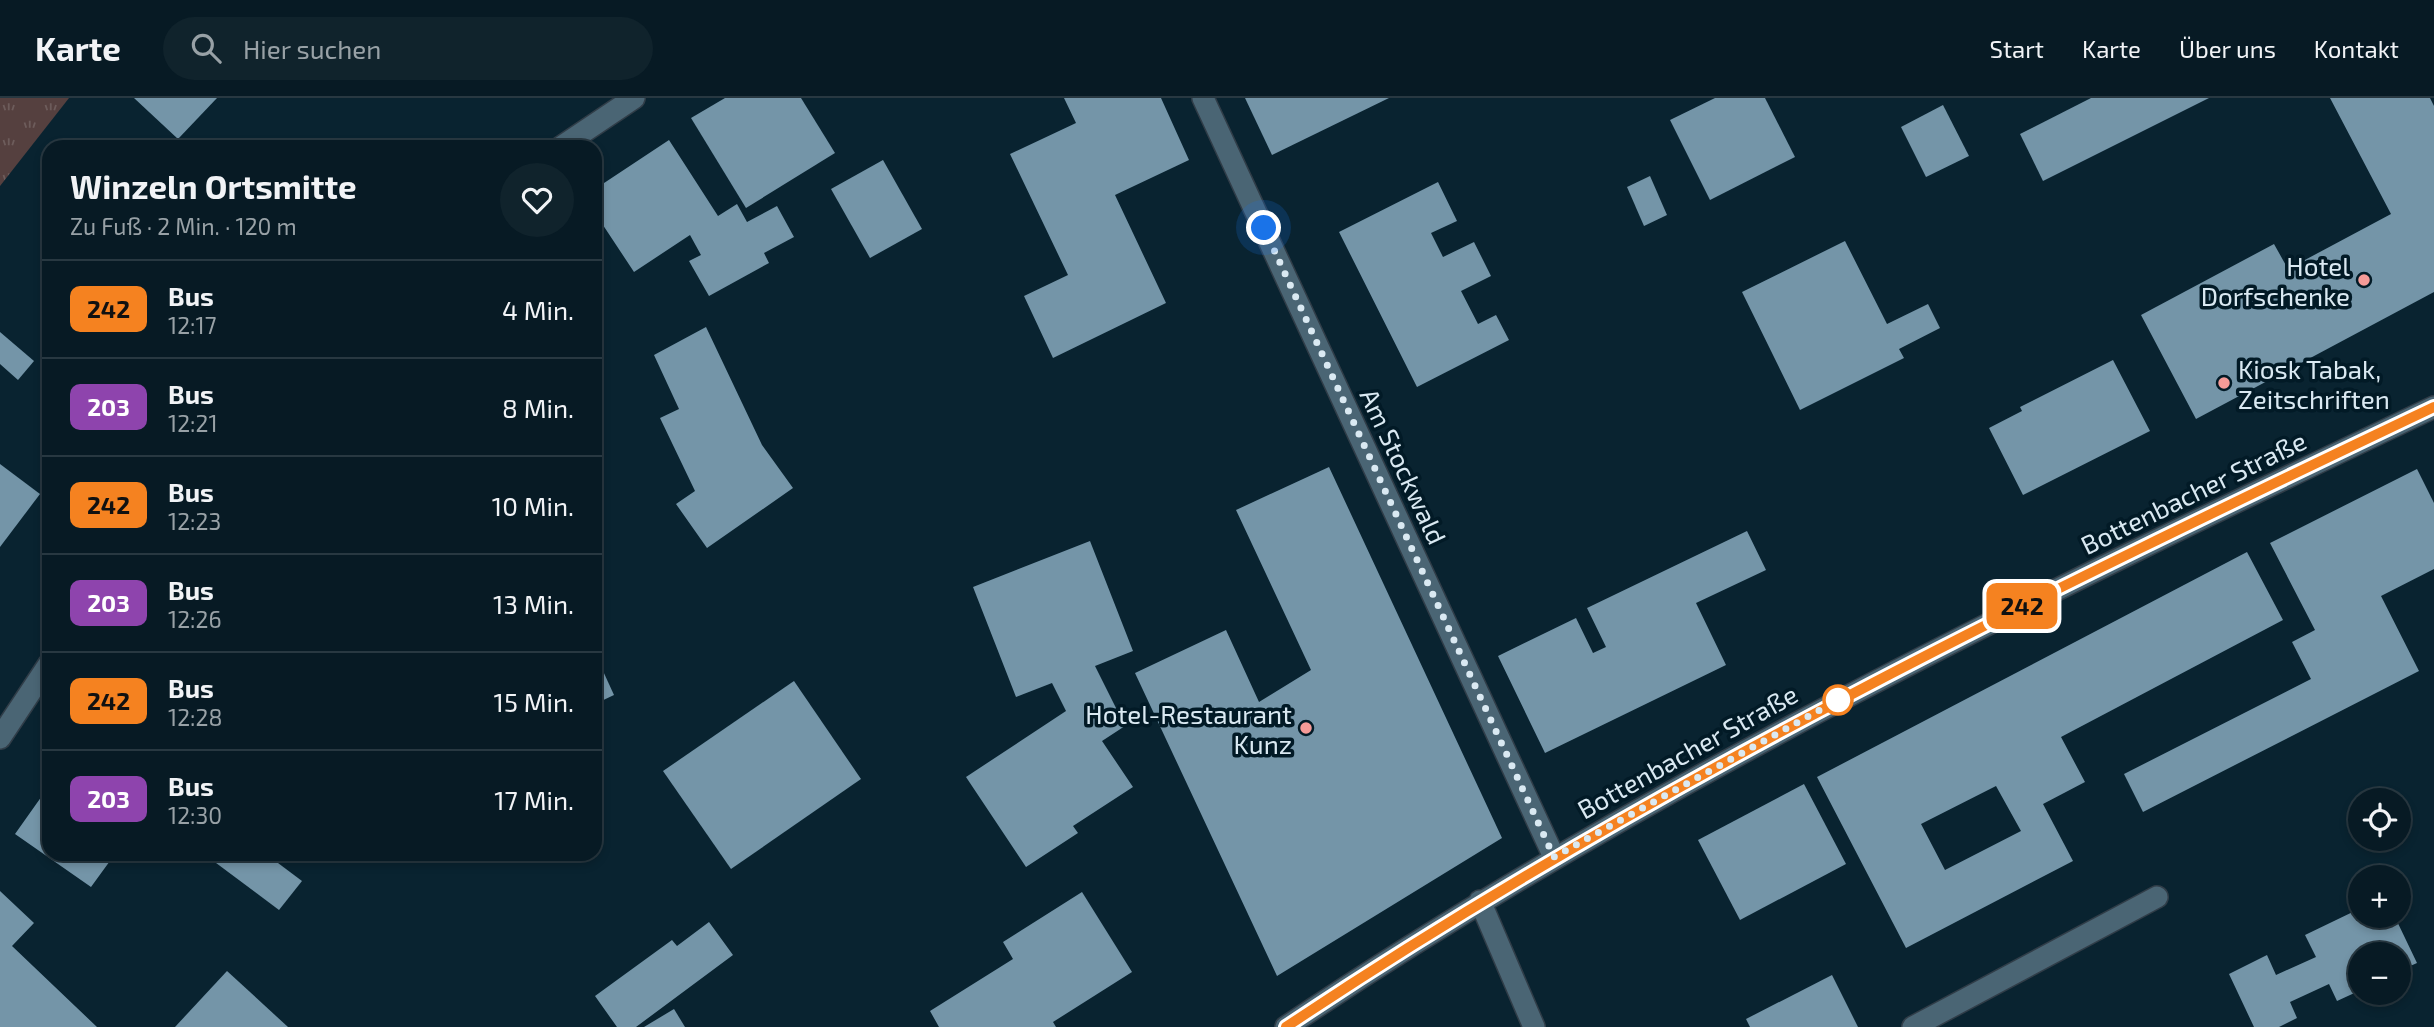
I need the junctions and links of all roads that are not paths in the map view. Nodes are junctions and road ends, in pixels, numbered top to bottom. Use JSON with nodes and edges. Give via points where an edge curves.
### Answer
{"nodes":[{"id":1,"x":635,"y":98,"type":"edge"},
{"id":2,"x":1203,"y":98,"type":"edge"},
{"id":3,"x":572,"y":140,"type":"edge"},
{"id":4,"x":2434,"y":407,"type":"edge"},
{"id":5,"x":42,"y":675,"type":"edge"},
{"id":6,"x":0,"y":738,"type":"edge"},
{"id":7,"x":1554,"y":857,"type":"junction"},
{"id":8,"x":2157,"y":897,"type":"dead end"},
{"id":9,"x":1480,"y":901,"type":"junction"},
{"id":10,"x":1286,"y":1027,"type":"edge"},
{"id":11,"x":1534,"y":1027,"type":"edge"},
{"id":12,"x":1913,"y":1027,"type":"edge"}],
"edges":[{"from":1,"to":3,"type":"street"},
{"from":2,"to":7,"type":"street","name":"Am Stockwald"},
{"from":4,"to":7,"type":"street","name":"Bottenbacher Straße","via":[[1879,677]]},
{"from":5,"to":6,"type":"street"},
{"from":7,"to":9,"type":"street","name":"Bottenbacher Straße"},
{"from":8,"to":12,"type":"street"},
{"from":9,"to":10,"type":"street","name":"Bottenbacher Straße"},
{"from":9,"to":11,"type":"street"}]}
